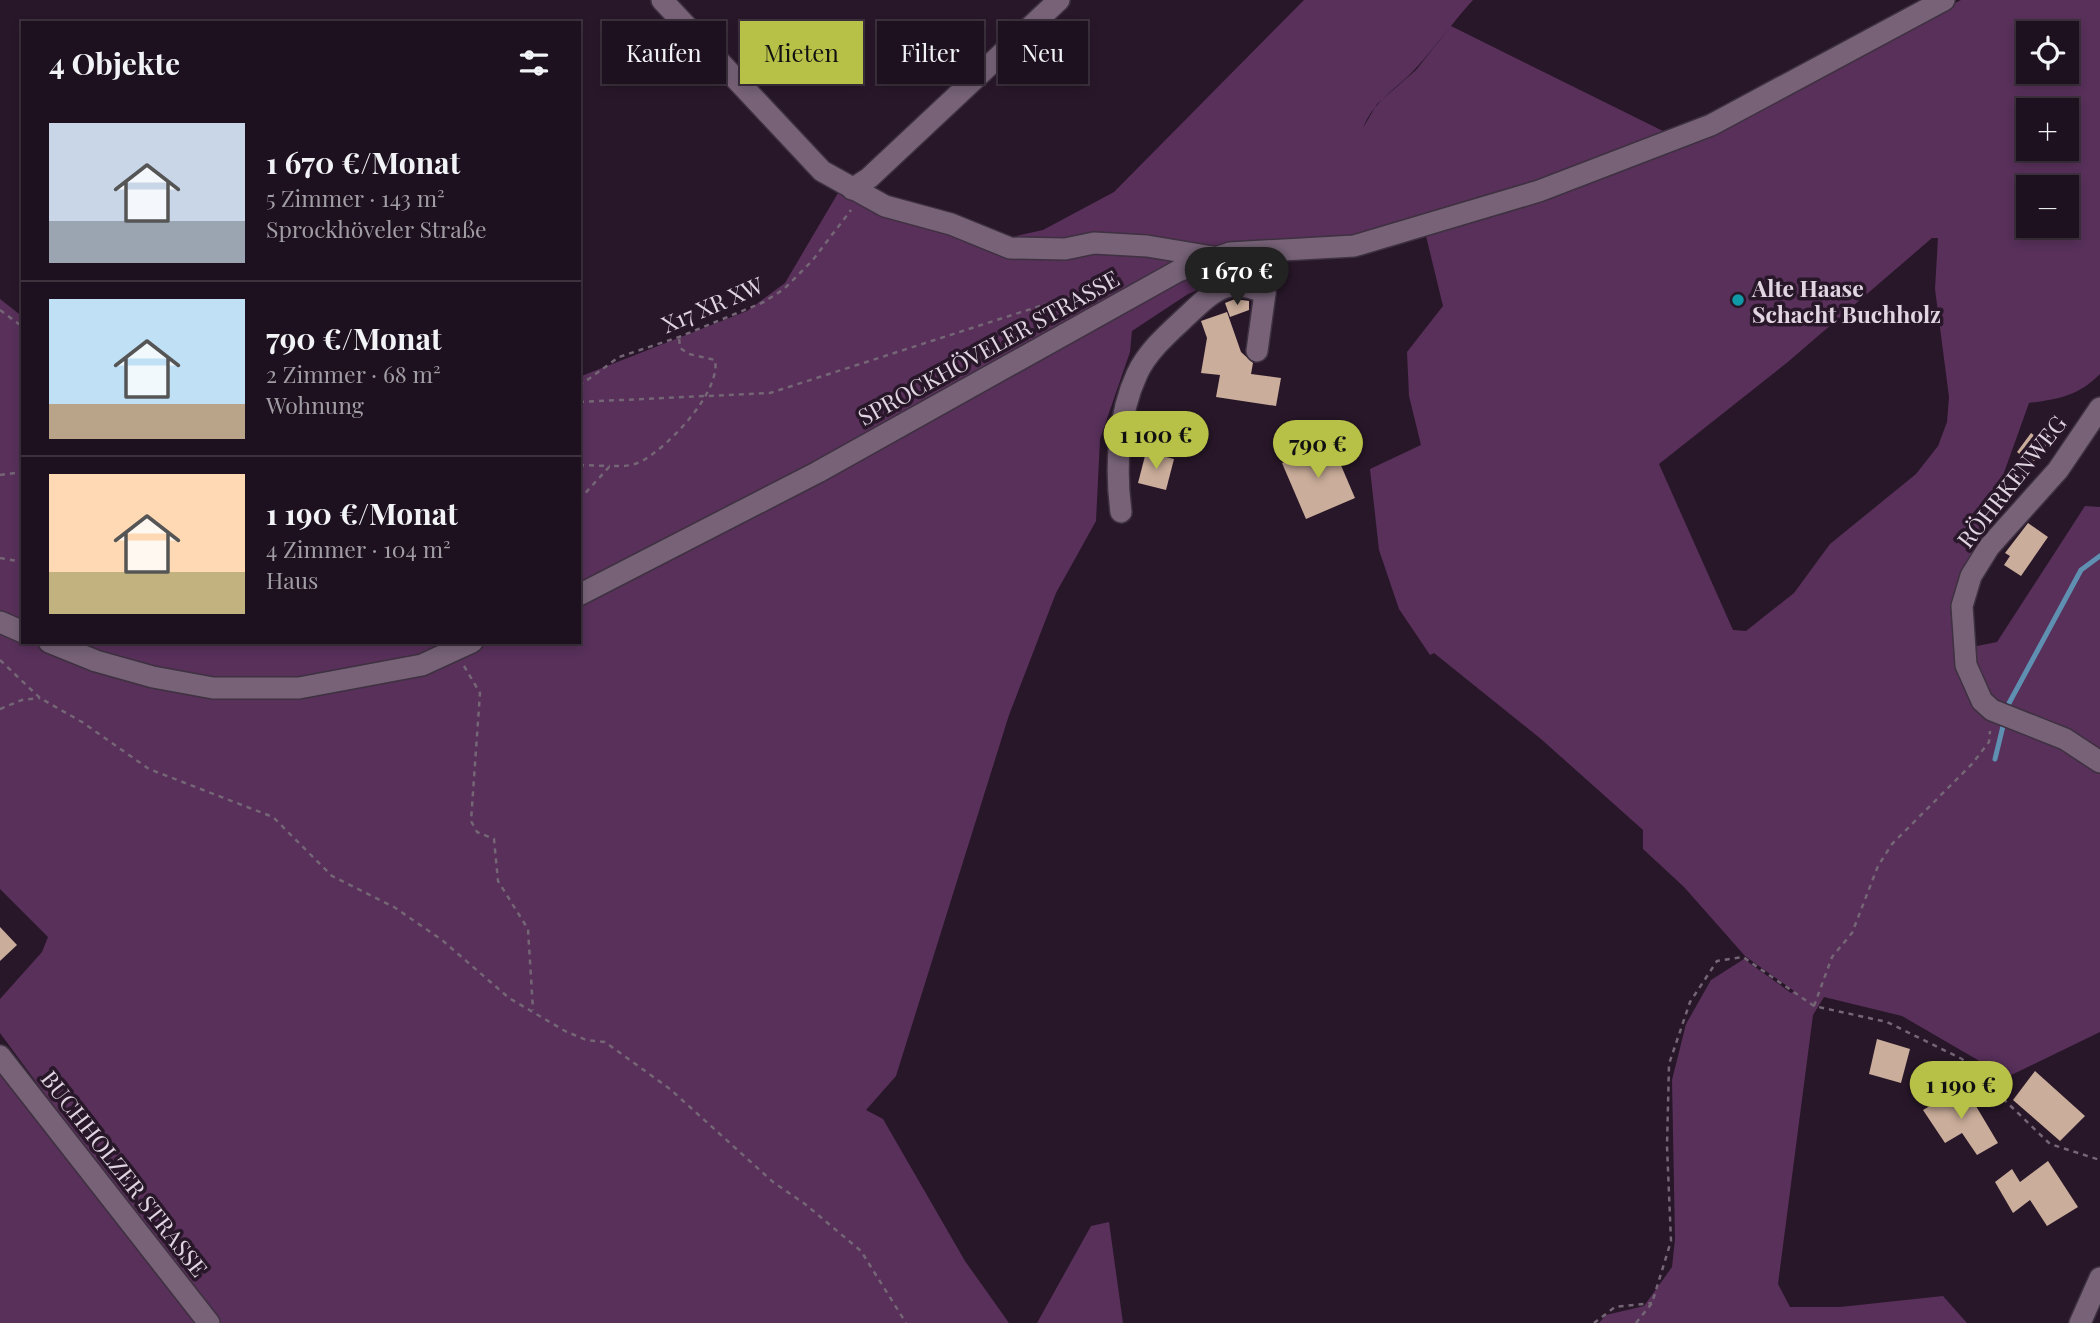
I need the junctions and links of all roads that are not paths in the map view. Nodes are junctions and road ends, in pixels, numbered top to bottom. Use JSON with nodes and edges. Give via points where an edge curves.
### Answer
{"nodes":[{"id":1,"x":662,"y":0,"type":"edge"},
{"id":2,"x":1059,"y":0,"type":"edge"},
{"id":3,"x":1944,"y":0,"type":"edge"},
{"id":4,"x":852,"y":189,"type":"junction"},
{"id":5,"x":1213,"y":257,"type":"junction"},
{"id":6,"x":1265,"y":293,"type":"junction"},
{"id":7,"x":1257,"y":351,"type":"dead end"},
{"id":8,"x":2100,"y":408,"type":"edge"},
{"id":9,"x":1121,"y":512,"type":"dead end"},
{"id":10,"x":581,"y":594,"type":"edge"},
{"id":11,"x":0,"y":622,"type":"edge"},
{"id":12,"x":21,"y":631,"type":"edge"},
{"id":13,"x":54,"y":644,"type":"edge"},
{"id":14,"x":464,"y":646,"type":"edge"},
{"id":15,"x":2100,"y":762,"type":"edge"},
{"id":16,"x":0,"y":1056,"type":"edge"},
{"id":17,"x":2100,"y":1278,"type":"edge"},
{"id":18,"x":209,"y":1323,"type":"edge"},
{"id":19,"x":2080,"y":1323,"type":"edge"}],
"edges":[{"from":1,"to":4,"type":"street","via":[[821,170]]},
{"from":2,"to":4,"type":"street"},
{"from":3,"to":5,"type":"street","name":"SPROCKHÖVELER STRASSE","via":[[1711,125],[1552,187],[1354,246]]},
{"from":4,"to":5,"type":"street","via":[[885,206],[951,224],[1010,248],[1065,249],[1094,243]]},
{"from":5,"to":6,"type":"street","via":[[1247,269],[1260,278]]},
{"from":5,"to":10,"type":"street","name":"SPROCKHÖVELER STRASSE","via":[[1178,271],[818,472]]},
{"from":6,"to":7,"type":"street"},
{"from":6,"to":9,"type":"street","via":[[1244,283],[1212,293],[1154,349],[1137,373],[1119,455]]},
{"from":8,"to":15,"type":"street","name":"RÖHRKENWEG","via":[[2059,470],[1989,547],[1971,576],[1962,606],[1966,665],[1974,689],[1992,710],[2058,735]]},
{"from":11,"to":12,"type":"street"},
{"from":13,"to":14,"type":"street","via":[[107,664],[214,688],[299,688],[422,665]]},
{"from":16,"to":18,"type":"street","name":"BUCHHOLZER STRASSE"},
{"from":17,"to":19,"type":"street"}]}
